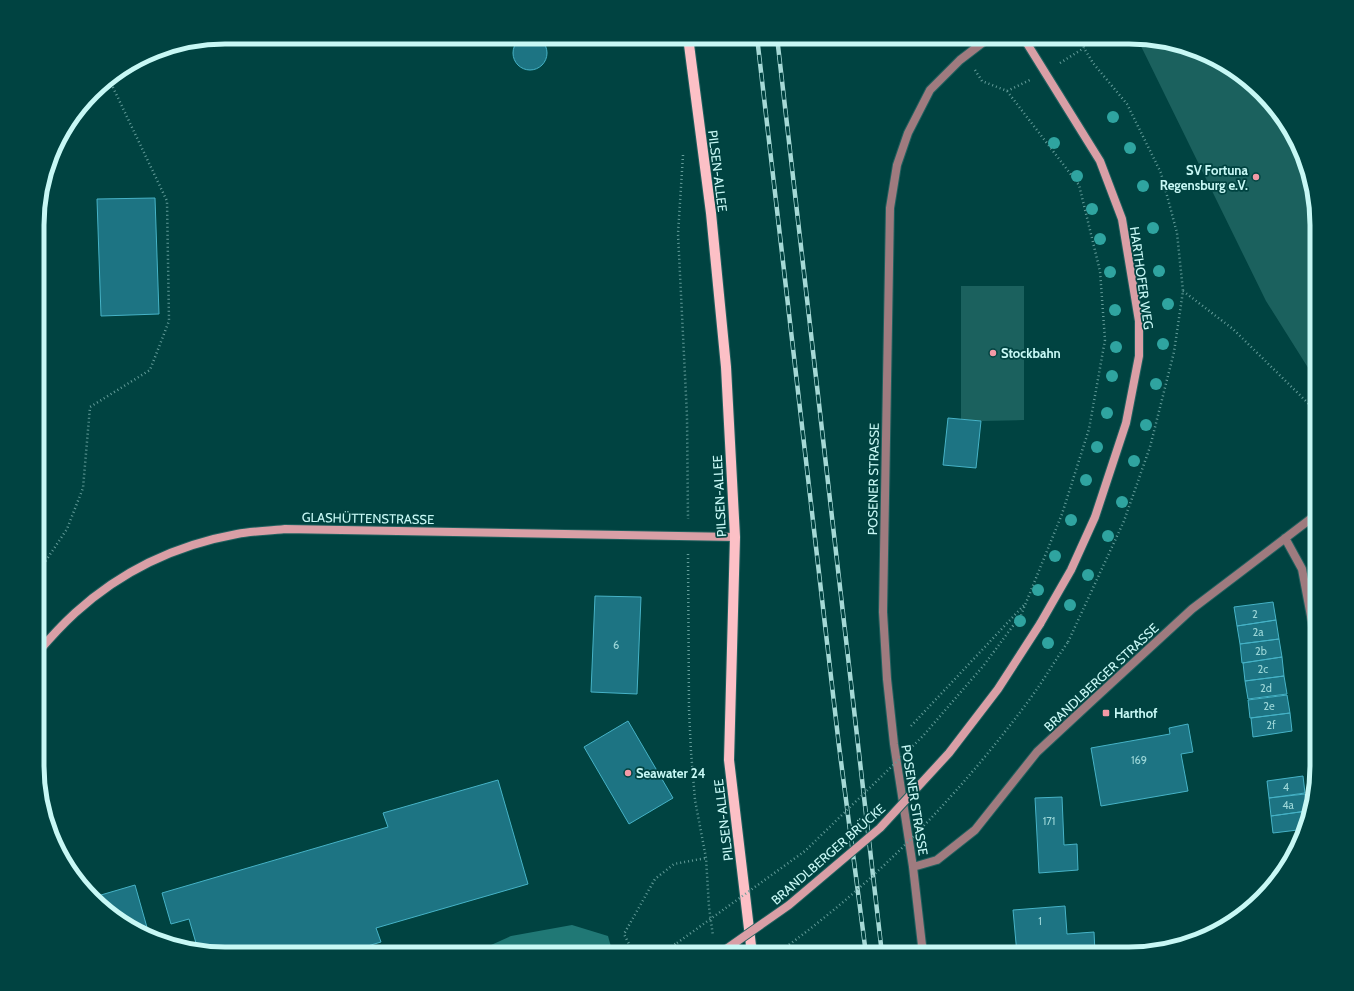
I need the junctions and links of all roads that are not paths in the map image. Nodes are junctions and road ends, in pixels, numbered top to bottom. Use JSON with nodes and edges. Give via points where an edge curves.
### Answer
{"nodes":[{"id":1,"x":689,"y":44,"type":"edge"},
{"id":2,"x":981,"y":44,"type":"edge"},
{"id":3,"x":1027,"y":44,"type":"edge"},
{"id":4,"x":1310,"y":519,"type":"edge"},
{"id":5,"x":735,"y":537,"type":"junction"},
{"id":6,"x":1285,"y":538,"type":"junction"},
{"id":7,"x":1310,"y":611,"type":"edge"},
{"id":8,"x":1040,"y":624,"type":"joint"},
{"id":9,"x":44,"y":646,"type":"edge"},
{"id":10,"x":913,"y":867,"type":"junction"},
{"id":11,"x":729,"y":947,"type":"edge"},
{"id":12,"x":751,"y":947,"type":"edge"},
{"id":13,"x":922,"y":947,"type":"edge"}],
"edges":[{"from":1,"to":5,"type":"main road","name":"PILSEN-ALLEE","via":[[711,213],[726,367]]},
{"from":2,"to":10,"type":"street","name":"POSENER STRASSE","via":[[930,90],[908,133],[897,165],[890,208],[884,612],[887,679],[894,744]]},
{"from":3,"to":8,"type":"street","name":"HARTHOFER WEG","via":[[1100,161],[1122,219],[1139,321],[1139,356],[1126,423],[1098,510],[1071,570]]},
{"from":4,"to":6,"type":"street","name":"BRANDLBERGER STRASSE"},
{"from":5,"to":9,"type":"street","name":"GLASHÜTTENSTRASSE","via":[[285,529],[237,534],[192,545],[148,562],[104,590],[74,614]]},
{"from":5,"to":12,"type":"main road","name":"PILSEN-ALLEE","via":[[729,760]]},
{"from":6,"to":7,"type":"street","via":[[1302,569]]},
{"from":6,"to":10,"type":"street","name":"BRANDLBERGER STRASSE","via":[[1192,609],[1037,752],[975,830],[937,860]]},
{"from":8,"to":11,"type":"street","name":"BRANDLBERGER BRÜCKE","bridge":true,"via":[[998,689],[949,753],[880,828],[790,905]]},
{"from":10,"to":13,"type":"street","name":"POSENER STRASSE"}]}
